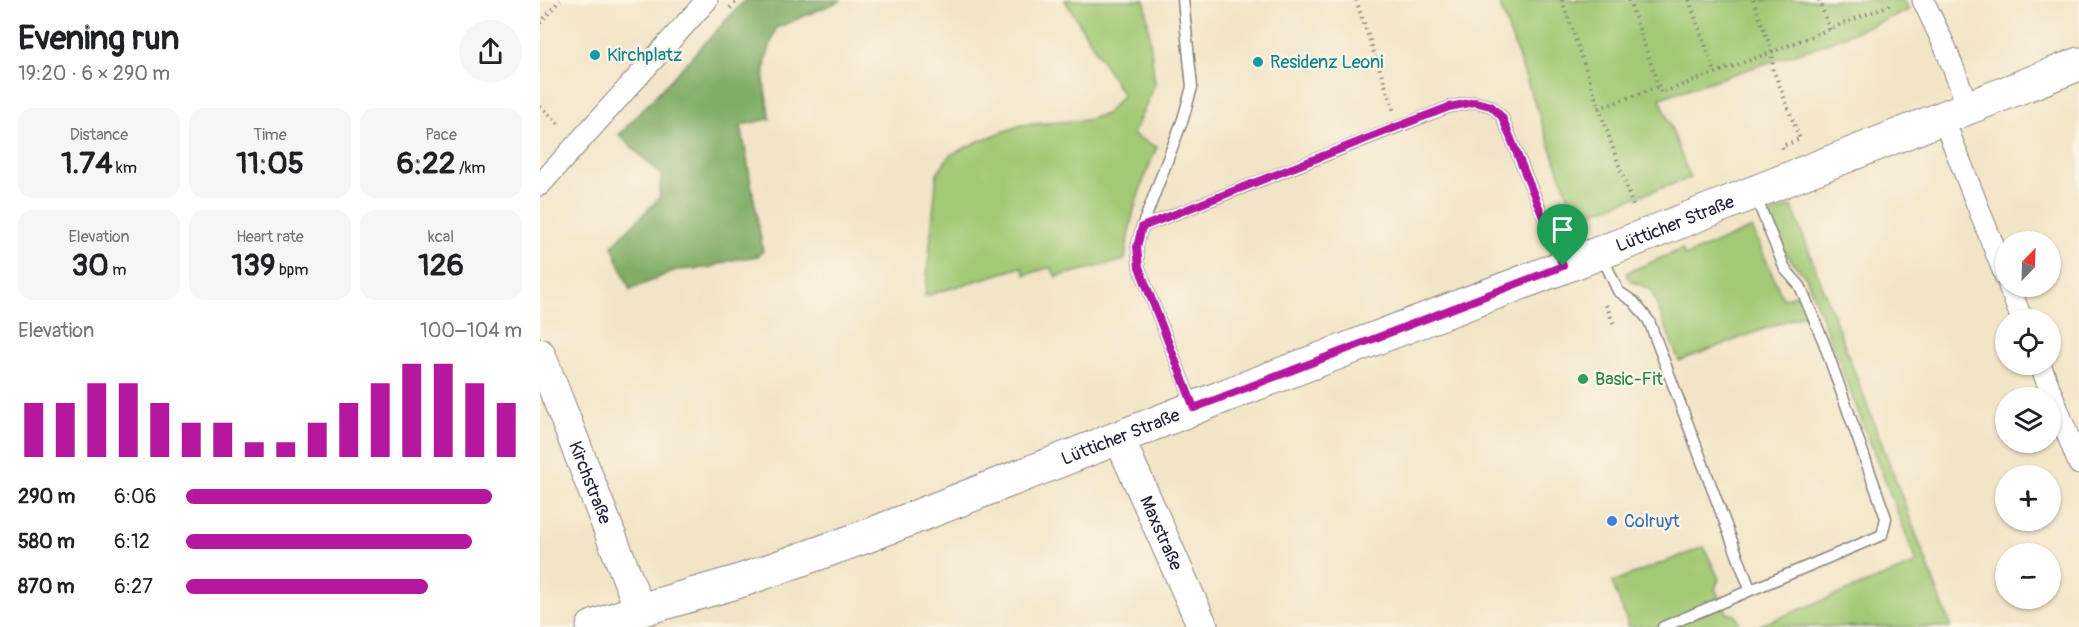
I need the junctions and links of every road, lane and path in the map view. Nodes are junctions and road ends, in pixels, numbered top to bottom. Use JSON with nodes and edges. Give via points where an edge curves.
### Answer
{"nodes":[{"id":1,"x":560,"y":0,"type":"edge"},
{"id":2,"x":707,"y":0,"type":"edge"},
{"id":3,"x":1183,"y":0,"type":"edge"},
{"id":4,"x":1356,"y":0,"type":"edge"},
{"id":5,"x":1562,"y":0,"type":"edge"},
{"id":6,"x":1629,"y":0,"type":"edge"},
{"id":7,"x":1689,"y":0,"type":"edge"},
{"id":8,"x":1753,"y":0,"type":"edge"},
{"id":9,"x":1819,"y":0,"type":"edge"},
{"id":10,"x":1923,"y":0,"type":"edge"},
{"id":11,"x":1892,"y":4,"type":"dead end"},
{"id":12,"x":540,"y":23,"type":"edge"},
{"id":13,"x":1830,"y":30,"type":"junction"},
{"id":14,"x":1772,"y":52,"type":"junction"},
{"id":15,"x":2079,"y":64,"type":"edge"},
{"id":16,"x":1715,"y":72,"type":"junction"},
{"id":17,"x":1659,"y":87,"type":"junction"},
{"id":18,"x":1599,"y":108,"type":"junction"},
{"id":19,"x":1955,"y":112,"type":"junction"},
{"id":20,"x":1399,"y":126,"type":"junction"},
{"id":21,"x":1798,"y":132,"type":"dead end"},
{"id":22,"x":540,"y":185,"type":"edge"},
{"id":23,"x":1754,"y":192,"type":"junction"},
{"id":24,"x":1142,"y":227,"type":"junction"},
{"id":25,"x":1644,"y":236,"type":"junction"},
{"id":26,"x":1995,"y":242,"type":"edge"},
{"id":27,"x":1600,"y":252,"type":"junction"},
{"id":28,"x":1563,"y":266,"type":"junction"},
{"id":29,"x":1603,"y":299,"type":"dead end"},
{"id":30,"x":1615,"y":327,"type":"dead end"},
{"id":31,"x":540,"y":354,"type":"edge"},
{"id":32,"x":2044,"y":375,"type":"edge"},
{"id":33,"x":1194,"y":408,"type":"junction"},
{"id":34,"x":1119,"y":438,"type":"junction"},
{"id":35,"x":2079,"y":464,"type":"edge"},
{"id":36,"x":1750,"y":589,"type":"junction"},
{"id":37,"x":640,"y":610,"type":"junction"},
{"id":38,"x":593,"y":627,"type":"edge"},
{"id":39,"x":1203,"y":627,"type":"edge"},
{"id":40,"x":1663,"y":627,"type":"edge"}],
"edges":[{"from":1,"to":12,"type":"path"},
{"from":2,"to":22,"type":"street"},
{"from":3,"to":24,"type":"lane","via":[[1192,87]]},
{"from":4,"to":20,"type":"path"},
{"from":5,"to":18,"type":"path"},
{"from":6,"to":17,"type":"path"},
{"from":7,"to":16,"type":"path"},
{"from":8,"to":14,"type":"path"},
{"from":9,"to":13,"type":"path"},
{"from":10,"to":19,"type":"street","via":[[1946,49]]},
{"from":11,"to":13,"type":"path"},
{"from":13,"to":14,"type":"path"},
{"from":14,"to":16,"type":"path"},
{"from":14,"to":21,"type":"path","via":[[1773,69]]},
{"from":15,"to":19,"type":"main road","name":"Lütticher Straße"},
{"from":16,"to":17,"type":"path","via":[[1660,93]]},
{"from":17,"to":18,"type":"path"},
{"from":18,"to":25,"type":"path"},
{"from":19,"to":23,"type":"main road","name":"Lütticher Straße"},
{"from":19,"to":26,"type":"street"},
{"from":20,"to":24,"type":"lane"},
{"from":20,"to":28,"type":"lane","via":[[1449,107],[1475,102],[1491,106],[1502,117]]},
{"from":23,"to":25,"type":"main road","name":"Lütticher Straße"},
{"from":23,"to":36,"type":"lane","via":[[1785,270],[1800,286],[1824,343],[1886,518],[1882,535]]},
{"from":24,"to":33,"type":"lane","via":[[1137,247],[1139,267]]},
{"from":25,"to":27,"type":"main road","name":"Lütticher Straße"},
{"from":27,"to":28,"type":"main road","name":"Lütticher Straße"},
{"from":27,"to":36,"type":"lane","via":[[1618,291],[1634,302],[1649,321]]},
{"from":28,"to":33,"type":"main road","name":"Lütticher Straße"},
{"from":29,"to":30,"type":"path"},
{"from":31,"to":37,"type":"street","name":"Kirchstraße"},
{"from":32,"to":35,"type":"street"},
{"from":33,"to":34,"type":"main road","name":"Lütticher Straße"},
{"from":34,"to":37,"type":"main road","name":"Lütticher Straße","via":[[867,536]]},
{"from":34,"to":39,"type":"street","name":"Maxstraße"},
{"from":36,"to":40,"type":"lane"},
{"from":37,"to":38,"type":"main road","name":"Lütticher Straße"}]}
